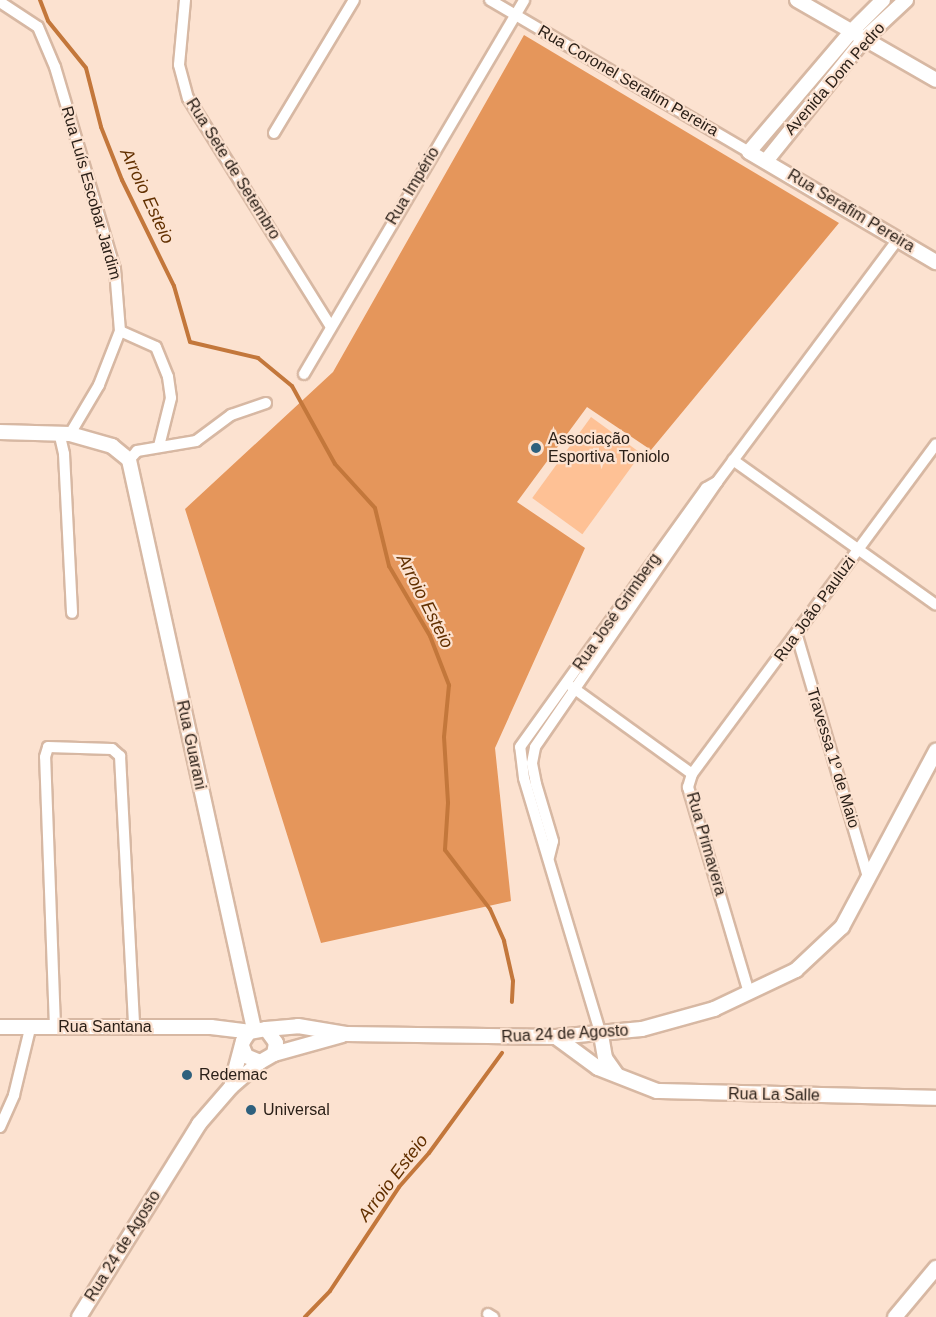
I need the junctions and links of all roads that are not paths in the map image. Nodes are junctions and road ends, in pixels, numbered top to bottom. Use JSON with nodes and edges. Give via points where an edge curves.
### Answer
{"nodes":[{"id":1,"x":185,"y":0,"type":"edge"},
{"id":2,"x":354,"y":0,"type":"edge"},
{"id":3,"x":490,"y":0,"type":"edge"},
{"id":4,"x":524,"y":0,"type":"edge"},
{"id":5,"x":797,"y":0,"type":"edge"},
{"id":6,"x":883,"y":0,"type":"edge"},
{"id":7,"x":906,"y":0,"type":"edge"},
{"id":8,"x":0,"y":2,"type":"edge"},
{"id":9,"x":514,"y":15,"type":"junction"},
{"id":10,"x":851,"y":32,"type":"junction"},
{"id":11,"x":865,"y":38,"type":"junction"},
{"id":12,"x":936,"y":80,"type":"edge"},
{"id":13,"x":274,"y":133,"type":"dead end"},
{"id":14,"x":749,"y":152,"type":"junction"},
{"id":15,"x":766,"y":161,"type":"junction"},
{"id":16,"x":898,"y":239,"type":"junction"},
{"id":17,"x":936,"y":262,"type":"edge"},
{"id":18,"x":330,"y":325,"type":"junction"},
{"id":19,"x":120,"y":331,"type":"junction"},
{"id":20,"x":304,"y":374,"type":"dead end"},
{"id":21,"x":266,"y":403,"type":"dead end"},
{"id":22,"x":0,"y":432,"type":"edge"},
{"id":23,"x":64,"y":433,"type":"junction"},
{"id":24,"x":936,"y":444,"type":"edge"},
{"id":25,"x":159,"y":446,"type":"junction"},
{"id":26,"x":129,"y":460,"type":"junction"},
{"id":27,"x":733,"y":460,"type":"junction"},
{"id":28,"x":717,"y":482,"type":"junction"},
{"id":29,"x":857,"y":550,"type":"junction"},
{"id":30,"x":936,"y":605,"type":"edge"},
{"id":31,"x":72,"y":613,"type":"dead end"},
{"id":32,"x":797,"y":636,"type":"junction"},
{"id":33,"x":567,"y":684,"type":"junction"},
{"id":34,"x":577,"y":690,"type":"junction"},
{"id":35,"x":936,"y":751,"type":"edge"},
{"id":36,"x":692,"y":774,"type":"junction"},
{"id":37,"x":549,"y":856,"type":"junction"},
{"id":38,"x":869,"y":880,"type":"junction"},
{"id":39,"x":749,"y":993,"type":"junction"},
{"id":40,"x":0,"y":1027,"type":"edge"},
{"id":41,"x":55,"y":1027,"type":"junction"},
{"id":42,"x":134,"y":1027,"type":"junction"},
{"id":43,"x":30,"y":1029,"type":"junction"},
{"id":44,"x":347,"y":1034,"type":"junction"},
{"id":45,"x":251,"y":1035,"type":"junction"},
{"id":46,"x":601,"y":1035,"type":"junction"},
{"id":47,"x":556,"y":1037,"type":"junction"},
{"id":48,"x":274,"y":1054,"type":"junction"},
{"id":49,"x":260,"y":1062,"type":"junction"},
{"id":50,"x":616,"y":1074,"type":"junction"},
{"id":51,"x":231,"y":1087,"type":"junction"},
{"id":52,"x":936,"y":1098,"type":"edge"},
{"id":53,"x":0,"y":1127,"type":"edge"},
{"id":54,"x":936,"y":1268,"type":"edge"},
{"id":55,"x":79,"y":1317,"type":"edge"},
{"id":56,"x":895,"y":1317,"type":"edge"}],
"edges":[{"from":1,"to":18,"type":"street","name":"Rua Sete de Setembro","via":[[179,64],[188,98]]},
{"from":2,"to":13,"type":"street"},
{"from":3,"to":9,"type":"street","name":"Rua Coronel Serafim Pereira"},
{"from":4,"to":9,"type":"street","name":"Rua Império"},
{"from":5,"to":10,"type":"street"},
{"from":6,"to":10,"type":"street","name":"Avenida Dom Pedro"},
{"from":7,"to":11,"type":"street","name":"Avenida Dom Pedro"},
{"from":8,"to":19,"type":"street","name":"Rua Luís Escobar Jardim","via":[[38,27],[55,67],[115,269]]},
{"from":9,"to":14,"type":"street","name":"Rua Coronel Serafim Pereira"},
{"from":9,"to":18,"type":"street","name":"Rua Império"},
{"from":10,"to":11,"type":"street"},
{"from":10,"to":14,"type":"street","name":"Avenida Dom Pedro"},
{"from":11,"to":12,"type":"street"},
{"from":11,"to":15,"type":"street","name":"Avenida Dom Pedro"},
{"from":14,"to":15,"type":"street","name":"Rua Coronel Serafim Pereira"},
{"from":15,"to":16,"type":"street","name":"Rua Serafim Pereira"},
{"from":16,"to":17,"type":"street","name":"Rua Serafim Pereira"},
{"from":16,"to":27,"type":"street","name":"Rua José Grimberg"},
{"from":18,"to":20,"type":"street","name":"Rua Império"},
{"from":19,"to":23,"type":"street","name":"Rua Luís Escobar Jardim","via":[[99,385]]},
{"from":19,"to":25,"type":"street","via":[[156,347],[168,377],[171,398]]},
{"from":21,"to":25,"type":"street","via":[[231,415],[196,441]]},
{"from":22,"to":23,"type":"street"},
{"from":23,"to":26,"type":"street","via":[[112,446]]},
{"from":23,"to":31,"type":"street"},
{"from":24,"to":29,"type":"street","name":"Rua João Pauluzi"},
{"from":25,"to":26,"type":"street","via":[[138,451]]},
{"from":26,"to":45,"type":"street","name":"Rua Guarani"},
{"from":27,"to":28,"type":"street","name":"Rua José Grimberg"},
{"from":27,"to":29,"type":"street"},
{"from":28,"to":33,"type":"street","name":"Rua José Grimberg","via":[[706,488]]},
{"from":28,"to":34,"type":"street","name":"Rua José Grimberg"},
{"from":29,"to":30,"type":"street"},
{"from":29,"to":32,"type":"street","name":"Rua João Pauluzi"},
{"from":32,"to":36,"type":"street","name":"Rua João Pauluzi"},
{"from":32,"to":38,"type":"street","name":"Travessa 1º de Maio"},
{"from":33,"to":34,"type":"street","name":"Rua Primavera"},
{"from":33,"to":37,"type":"street","name":"Rua José Grimberg","via":[[520,747],[524,778]]},
{"from":34,"to":36,"type":"street","name":"Rua Primavera"},
{"from":34,"to":37,"type":"street","name":"Rua José Grimberg","via":[[535,747],[532,763],[553,841]]},
{"from":35,"to":38,"type":"street","name":"Rua 24 de Agosto"},
{"from":36,"to":39,"type":"street","name":"Rua Primavera","via":[[688,787]]},
{"from":37,"to":46,"type":"street"},
{"from":38,"to":39,"type":"street","name":"Rua 24 de Agosto","via":[[842,927],[821,950],[796,970]]},
{"from":39,"to":46,"type":"street","name":"Rua 24 de Agosto","via":[[676,1022]]},
{"from":40,"to":43,"type":"street","name":"Rua Santana"},
{"from":41,"to":42,"type":"street","name":"Rua Santana"},
{"from":41,"to":42,"type":"street","via":[[45,757],[48,747],[112,749],[120,756]]},
{"from":41,"to":43,"type":"street","name":"Rua Santana"},
{"from":42,"to":45,"type":"street","name":"Rua Santana","via":[[211,1027]]},
{"from":43,"to":53,"type":"street","via":[[14,1095]]},
{"from":44,"to":45,"type":"street","name":"Rua 24 de Agosto","via":[[297,1026]]},
{"from":44,"to":47,"type":"street","name":"Rua 24 de Agosto"},
{"from":44,"to":48,"type":"street","name":"Rua 24 de Agosto"},
{"from":45,"to":48,"type":"street","name":"Rua Guarani","via":[[274,1037]]},
{"from":45,"to":49,"type":"street","via":[[246,1056]]},
{"from":45,"to":51,"type":"street","name":"Rua 24 de Agosto"},
{"from":46,"to":47,"type":"street","name":"Rua 24 de Agosto"},
{"from":46,"to":50,"type":"street","via":[[605,1058]]},
{"from":47,"to":50,"type":"street","name":"Rua La Salle","via":[[572,1052]]},
{"from":48,"to":49,"type":"street","name":"Rua 24 de Agosto"},
{"from":49,"to":51,"type":"street","name":"Rua 24 de Agosto"},
{"from":50,"to":52,"type":"street","name":"Rua La Salle","via":[[672,1093]]},
{"from":51,"to":55,"type":"street","name":"Rua 24 de Agosto","via":[[199,1124]]},
{"from":54,"to":56,"type":"street"}]}
